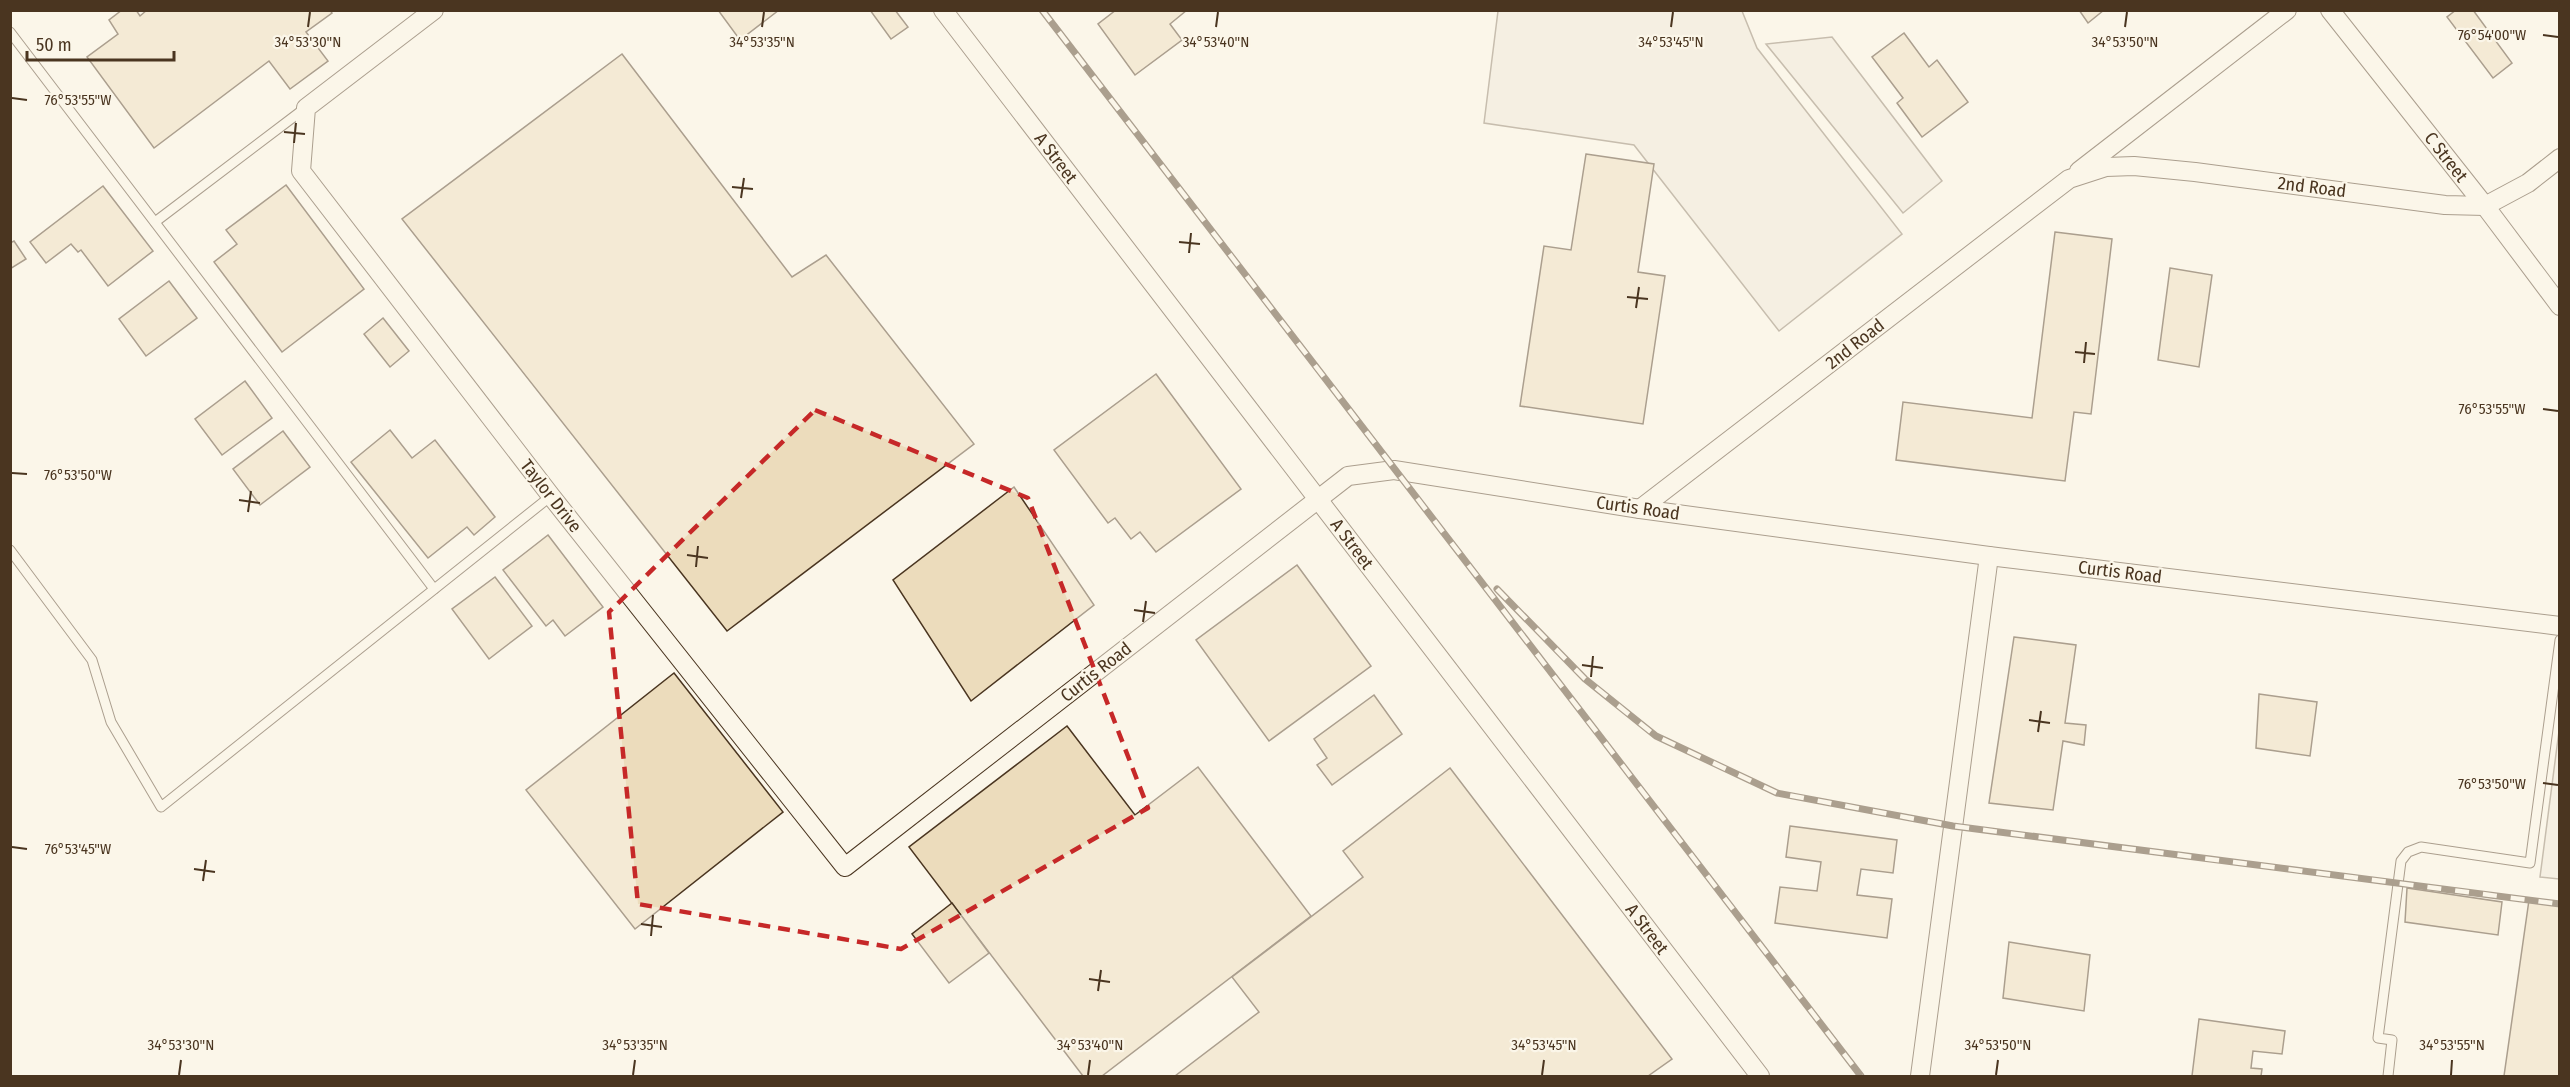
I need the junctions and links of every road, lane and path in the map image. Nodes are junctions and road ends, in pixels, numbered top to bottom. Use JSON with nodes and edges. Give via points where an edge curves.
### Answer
{"nodes":[{"id":1,"x":434,"y":10,"type":"edge"},
{"id":2,"x":943,"y":10,"type":"edge"},
{"id":3,"x":2287,"y":10,"type":"edge"},
{"id":4,"x":2330,"y":10,"type":"edge"},
{"id":5,"x":10,"y":32,"type":"edge"},
{"id":6,"x":306,"y":108,"type":"junction"},
{"id":7,"x":2559,"y":158,"type":"edge"},
{"id":8,"x":2069,"y":179,"type":"junction"},
{"id":9,"x":2485,"y":206,"type":"junction"},
{"id":10,"x":154,"y":222,"type":"junction"},
{"id":11,"x":2559,"y":306,"type":"edge"},
{"id":12,"x":551,"y":496,"type":"junction"},
{"id":13,"x":1318,"y":500,"type":"junction"},
{"id":14,"x":1641,"y":509,"type":"junction"},
{"id":15,"x":10,"y":550,"type":"edge"},
{"id":16,"x":1989,"y":556,"type":"junction"},
{"id":17,"x":434,"y":589,"type":"junction"},
{"id":18,"x":2559,"y":626,"type":"edge"},
{"id":19,"x":2559,"y":640,"type":"edge"},
{"id":20,"x":845,"y":867,"type":"joint"},
{"id":21,"x":1760,"y":1077,"type":"edge"},
{"id":22,"x":1920,"y":1077,"type":"edge"},
{"id":23,"x":2388,"y":1077,"type":"edge"}],
"edges":[{"from":1,"to":6,"type":"street"},
{"from":2,"to":13,"type":"street","name":"A Street"},
{"from":3,"to":8,"type":"street","name":"2nd Road"},
{"from":4,"to":9,"type":"street","name":"C Street"},
{"from":5,"to":10,"type":"lane"},
{"from":6,"to":10,"type":"lane"},
{"from":6,"to":12,"type":"street","name":"Taylor Drive","via":[[301,171]]},
{"from":7,"to":9,"type":"street","via":[[2528,183]]},
{"from":8,"to":9,"type":"street","name":"2nd Road","via":[[2106,167],[2134,166],[2445,205]]},
{"from":8,"to":14,"type":"street","name":"2nd Road"},
{"from":9,"to":11,"type":"street","name":"C Street"},
{"from":10,"to":17,"type":"lane"},
{"from":12,"to":17,"type":"lane"},
{"from":12,"to":20,"type":"street","name":"Taylor Drive"},
{"from":13,"to":14,"type":"street","name":"Curtis Road","via":[[1348,476],[1394,470]]},
{"from":13,"to":20,"type":"street","name":"Curtis Road"},
{"from":13,"to":21,"type":"street","name":"A Street"},
{"from":14,"to":16,"type":"street","name":"Curtis Road"},
{"from":15,"to":17,"type":"lane","via":[[92,660],[111,722],[161,807]]},
{"from":16,"to":18,"type":"street","name":"Curtis Road"},
{"from":16,"to":22,"type":"street"},
{"from":19,"to":23,"type":"lane","via":[[2530,864],[2421,847],[2408,852],[2401,861],[2378,1038],[2392,1040]]}]}
